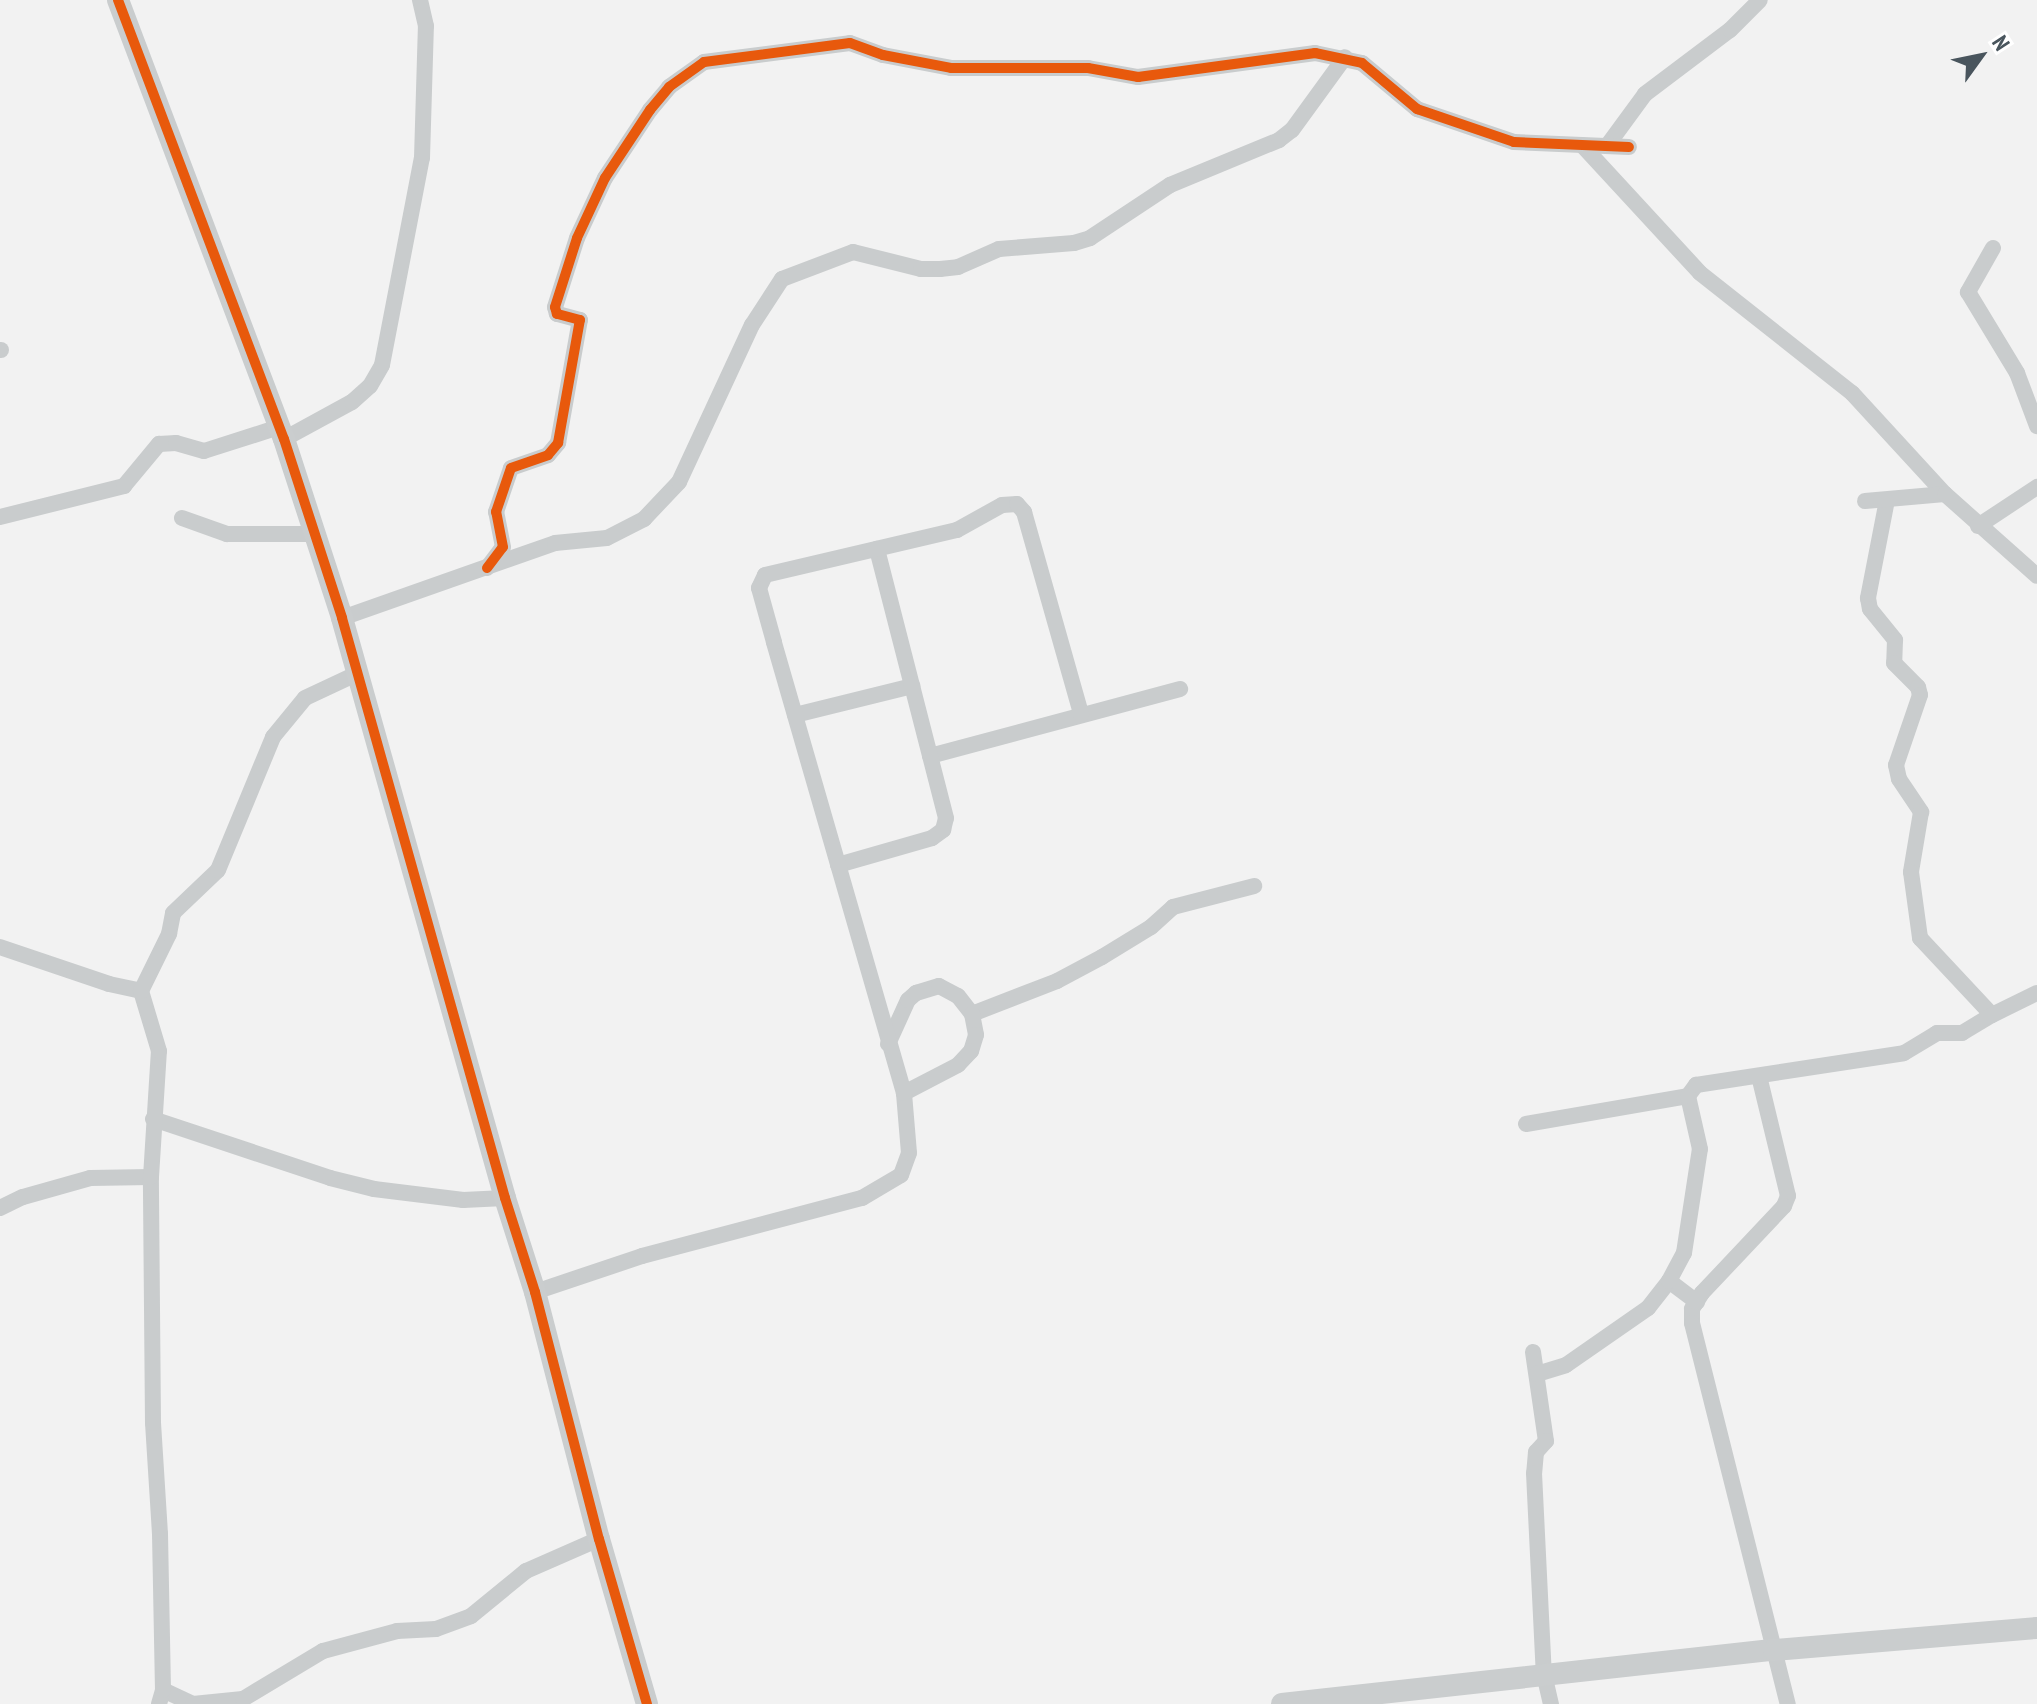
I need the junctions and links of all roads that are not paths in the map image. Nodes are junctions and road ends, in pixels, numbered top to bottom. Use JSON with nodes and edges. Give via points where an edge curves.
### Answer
{"nodes":[{"id":1,"x":118,"y":0,"type":"edge"},
{"id":2,"x":420,"y":0,"type":"edge"},
{"id":3,"x":1760,"y":0,"type":"edge"},
{"id":4,"x":1345,"y":57,"type":"junction"},
{"id":5,"x":1582,"y":145,"type":"junction"},
{"id":6,"x":1607,"y":146,"type":"junction"},
{"id":7,"x":1629,"y":147,"type":"dead end"},
{"id":8,"x":1993,"y":248,"type":"dead end"},
{"id":9,"x":2037,"y":426,"type":"edge"},
{"id":10,"x":282,"y":433,"type":"junction"},
{"id":11,"x":2037,"y":487,"type":"edge"},
{"id":12,"x":1945,"y":494,"type":"junction"},
{"id":13,"x":1887,"y":500,"type":"junction"},
{"id":14,"x":1865,"y":501,"type":"dead end"},
{"id":15,"x":0,"y":517,"type":"edge"},
{"id":16,"x":182,"y":518,"type":"dead end"},
{"id":17,"x":1978,"y":526,"type":"junction"},
{"id":18,"x":315,"y":534,"type":"junction"},
{"id":19,"x":877,"y":549,"type":"junction"},
{"id":20,"x":487,"y":568,"type":"junction"},
{"id":21,"x":2037,"y":576,"type":"edge"},
{"id":22,"x":342,"y":618,"type":"junction"},
{"id":23,"x":356,"y":674,"type":"junction"},
{"id":24,"x":912,"y":686,"type":"junction"},
{"id":25,"x":1180,"y":689,"type":"dead end"},
{"id":26,"x":1081,"y":714,"type":"junction"},
{"id":27,"x":795,"y":715,"type":"junction"},
{"id":28,"x":930,"y":756,"type":"junction"},
{"id":29,"x":838,"y":865,"type":"junction"},
{"id":30,"x":1254,"y":886,"type":"dead end"},
{"id":31,"x":0,"y":947,"type":"edge"},
{"id":32,"x":141,"y":991,"type":"junction"},
{"id":33,"x":2037,"y":993,"type":"edge"},
{"id":34,"x":972,"y":1014,"type":"junction"},
{"id":35,"x":1992,"y":1015,"type":"junction"},
{"id":36,"x":888,"y":1044,"type":"junction"},
{"id":37,"x":1759,"y":1076,"type":"junction"},
{"id":38,"x":904,"y":1093,"type":"junction"},
{"id":39,"x":1688,"y":1096,"type":"junction"},
{"id":40,"x":153,"y":1119,"type":"junction"},
{"id":41,"x":1526,"y":1124,"type":"dead end"},
{"id":42,"x":151,"y":1177,"type":"junction"},
{"id":43,"x":505,"y":1198,"type":"junction"},
{"id":44,"x":0,"y":1208,"type":"edge"},
{"id":45,"x":1669,"y":1281,"type":"junction"},
{"id":46,"x":535,"y":1292,"type":"junction"},
{"id":47,"x":1697,"y":1302,"type":"junction"},
{"id":48,"x":1533,"y":1352,"type":"dead end"},
{"id":49,"x":1537,"y":1374,"type":"junction"},
{"id":50,"x":599,"y":1539,"type":"junction"},
{"id":51,"x":2037,"y":1628,"type":"edge"},
{"id":52,"x":1774,"y":1650,"type":"junction"},
{"id":53,"x":1544,"y":1674,"type":"junction"},
{"id":54,"x":161,"y":1697,"type":"edge"},
{"id":55,"x":1345,"y":1700,"type":"edge"},
{"id":56,"x":244,"y":1701,"type":"edge"},
{"id":57,"x":647,"y":1704,"type":"edge"},
{"id":58,"x":1282,"y":1704,"type":"edge"},
{"id":59,"x":1551,"y":1704,"type":"edge"},
{"id":60,"x":1788,"y":1704,"type":"edge"}],
"edges":[{"from":1,"to":10,"type":"street"},
{"from":2,"to":10,"type":"street","via":[[426,26],[422,158],[382,365],[352,402]]},
{"from":3,"to":6,"type":"street","via":[[1730,30],[1645,94]]},
{"from":4,"to":5,"type":"street","via":[[1362,63],[1417,109],[1514,142]]},
{"from":4,"to":20,"type":"street","via":[[1279,140],[1170,185],[1090,238],[999,249],[940,269],[853,252],[782,279],[752,325],[679,482],[644,519],[607,538],[555,543]]},
{"from":4,"to":20,"type":"street","via":[[1315,53],[1138,77],[1088,68],[951,68],[850,43],[718,58],[691,69],[650,110],[605,178],[577,238],[555,307],[557,314],[580,320],[558,443],[548,455],[511,468],[496,512],[503,547]]},
{"from":5,"to":6,"type":"street"},
{"from":5,"to":12,"type":"street","via":[[1700,273],[1852,393]]},
{"from":6,"to":7,"type":"street"},
{"from":8,"to":9,"type":"street","via":[[1968,292],[2017,373]]},
{"from":10,"to":15,"type":"street","via":[[204,451],[159,444],[124,486]]},
{"from":10,"to":18,"type":"street"},
{"from":11,"to":17,"type":"street"},
{"from":12,"to":13,"type":"street"},
{"from":12,"to":17,"type":"street"},
{"from":13,"to":14,"type":"street"},
{"from":13,"to":35,"type":"street","via":[[1868,598],[1870,609],[1895,640],[1894,663],[1920,695],[1896,765],[1921,812],[1911,872],[1920,938]]},
{"from":16,"to":18,"type":"street","via":[[227,534]]},
{"from":17,"to":21,"type":"street"},
{"from":18,"to":22,"type":"street"},
{"from":19,"to":24,"type":"street"},
{"from":19,"to":26,"type":"street","via":[[957,530],[1002,505],[1017,504],[1024,512]]},
{"from":19,"to":27,"type":"street","via":[[765,575],[759,588]]},
{"from":20,"to":22,"type":"street"},
{"from":22,"to":23,"type":"street"},
{"from":23,"to":32,"type":"street","via":[[305,698],[273,737],[218,870],[173,913],[169,934]]},
{"from":23,"to":43,"type":"street"},
{"from":24,"to":27,"type":"street"},
{"from":24,"to":28,"type":"street"},
{"from":25,"to":26,"type":"street"},
{"from":26,"to":28,"type":"street"},
{"from":27,"to":29,"type":"street"},
{"from":28,"to":29,"type":"street","via":[[946,818],[943,830],[932,838]]},
{"from":29,"to":36,"type":"street"},
{"from":30,"to":34,"type":"street","via":[[1173,907],[1151,927],[1057,981]]},
{"from":31,"to":32,"type":"street"},
{"from":32,"to":40,"type":"street","via":[[159,1051]]},
{"from":33,"to":35,"type":"street"},
{"from":34,"to":36,"type":"street","via":[[958,996],[939,986],[916,993]]},
{"from":34,"to":38,"type":"street","via":[[976,1035],[971,1051],[958,1065]]},
{"from":35,"to":37,"type":"street","via":[[1962,1033],[1937,1033],[1904,1053]]},
{"from":36,"to":38,"type":"street"},
{"from":37,"to":39,"type":"street","via":[[1696,1085]]},
{"from":37,"to":47,"type":"street","via":[[1788,1196]]},
{"from":38,"to":46,"type":"street","via":[[909,1153],[901,1175],[884,1188]]},
{"from":39,"to":41,"type":"street"},
{"from":39,"to":45,"type":"street","via":[[1700,1149],[1684,1253]]},
{"from":40,"to":42,"type":"street"},
{"from":40,"to":43,"type":"street","via":[[374,1189],[432,1198]]},
{"from":42,"to":44,"type":"street","via":[[90,1178]]},
{"from":42,"to":54,"type":"street"},
{"from":43,"to":46,"type":"street"},
{"from":45,"to":47,"type":"street"},
{"from":45,"to":49,"type":"street","via":[[1648,1308],[1623,1326],[1566,1365]]},
{"from":46,"to":50,"type":"street"},
{"from":47,"to":52,"type":"street","via":[[1692,1323]]},
{"from":48,"to":49,"type":"street"},
{"from":49,"to":53,"type":"street","via":[[1546,1441],[1536,1452],[1534,1473]]},
{"from":50,"to":56,"type":"street","via":[[526,1571],[462,1620],[323,1651]]},
{"from":50,"to":57,"type":"street"},
{"from":51,"to":52,"type":"street"},
{"from":52,"to":53,"type":"street"},
{"from":52,"to":60,"type":"street"},
{"from":53,"to":55,"type":"street"},
{"from":53,"to":59,"type":"street"},
{"from":54,"to":56,"type":"street","via":[[193,1704]]},
{"from":55,"to":58,"type":"street"}]}
